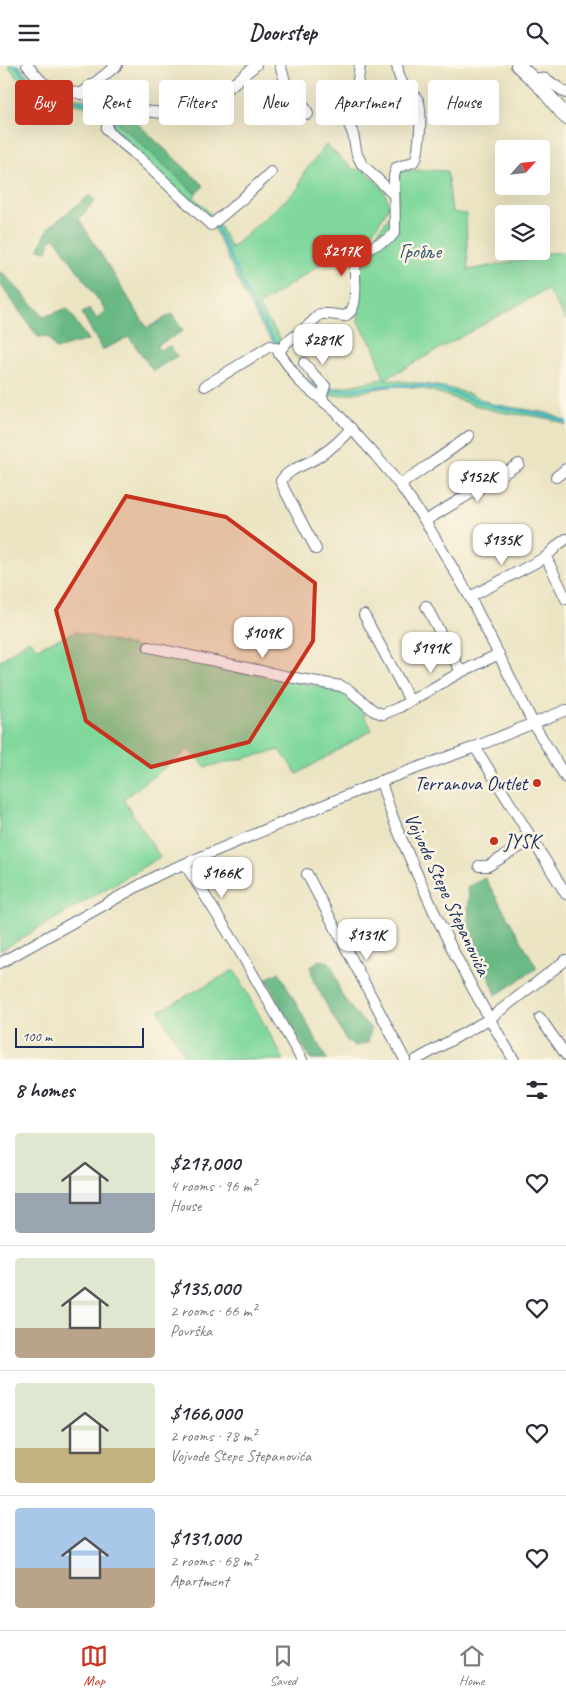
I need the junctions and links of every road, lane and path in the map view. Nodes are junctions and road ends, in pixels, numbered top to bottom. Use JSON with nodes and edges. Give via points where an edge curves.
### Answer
{"nodes":[{"id":1,"x":26,"y":65,"type":"edge"},
{"id":2,"x":117,"y":65,"type":"edge"},
{"id":3,"x":256,"y":65,"type":"edge"},
{"id":4,"x":280,"y":65,"type":"edge"},
{"id":5,"x":360,"y":65,"type":"edge"},
{"id":6,"x":397,"y":65,"type":"edge"},
{"id":7,"x":517,"y":67,"type":"edge"},
{"id":8,"x":534,"y":81,"type":"junction"},
{"id":9,"x":566,"y":93,"type":"edge"},
{"id":10,"x":81,"y":94,"type":"joint"},
{"id":11,"x":149,"y":112,"type":"edge"},
{"id":12,"x":308,"y":114,"type":"dead end"},
{"id":13,"x":566,"y":117,"type":"edge"},
{"id":14,"x":109,"y":125,"type":"edge"},
{"id":15,"x":271,"y":171,"type":"dead end"},
{"id":16,"x":393,"y":194,"type":"junction"},
{"id":17,"x":281,"y":351,"type":"junction"},
{"id":18,"x":304,"y":363,"type":"dead end"},
{"id":19,"x":204,"y":386,"type":"dead end"},
{"id":20,"x":324,"y":394,"type":"junction"},
{"id":21,"x":351,"y":428,"type":"junction"},
{"id":22,"x":469,"y":436,"type":"dead end"},
{"id":23,"x":519,"y":463,"type":"dead end"},
{"id":24,"x":566,"y":469,"type":"edge"},
{"id":25,"x":556,"y":477,"type":"dead end"},
{"id":26,"x":400,"y":485,"type":"junction"},
{"id":27,"x":424,"y":521,"type":"junction"},
{"id":28,"x":566,"y":539,"type":"edge"},
{"id":29,"x":316,"y":549,"type":"dead end"},
{"id":30,"x":546,"y":557,"type":"junction"},
{"id":31,"x":470,"y":597,"type":"junction"},
{"id":32,"x":566,"y":599,"type":"edge"},
{"id":33,"x":426,"y":606,"type":"dead end"},
{"id":34,"x":364,"y":615,"type":"dead end"},
{"id":35,"x":149,"y":647,"type":"dead end"},
{"id":36,"x":499,"y":654,"type":"junction"},
{"id":37,"x":461,"y":672,"type":"junction"},
{"id":38,"x":410,"y":701,"type":"junction"},
{"id":39,"x":566,"y":710,"type":"edge"},
{"id":40,"x":533,"y":723,"type":"junction"},
{"id":41,"x":475,"y":747,"type":"junction"},
{"id":42,"x":566,"y":778,"type":"edge"},
{"id":43,"x":381,"y":781,"type":"junction"},
{"id":44,"x":532,"y":839,"type":"junction"},
{"id":45,"x":185,"y":864,"type":"junction"},
{"id":46,"x":479,"y":866,"type":"dead end"},
{"id":47,"x":307,"y":874,"type":"dead end"},
{"id":48,"x":566,"y":894,"type":"edge"},
{"id":49,"x":566,"y":960,"type":"edge"},
{"id":50,"x":0,"y":963,"type":"edge"},
{"id":51,"x":540,"y":1018,"type":"dead end"},
{"id":52,"x":489,"y":1019,"type":"junction"},
{"id":53,"x":566,"y":1055,"type":"edge"},
{"id":54,"x":302,"y":1060,"type":"edge"},
{"id":55,"x":404,"y":1060,"type":"edge"},
{"id":56,"x":416,"y":1060,"type":"edge"},
{"id":57,"x":514,"y":1060,"type":"edge"}],
"edges":[{"from":1,"to":10,"type":"street","via":[[42,82]]},
{"from":2,"to":10,"type":"street"},
{"from":3,"to":11,"type":"street","via":[[198,111],[183,115]]},
{"from":4,"to":12,"type":"street","via":[[286,84]]},
{"from":5,"to":16,"type":"street","via":[[355,103],[346,111],[346,117],[362,164]]},
{"from":6,"to":16,"type":"street","via":[[400,79],[408,92],[414,94],[420,111],[416,159],[396,168]]},
{"from":7,"to":8,"type":"street"},
{"from":8,"to":9,"type":"street","via":[[546,79]]},
{"from":8,"to":13,"type":"street"},
{"from":14,"to":15,"type":"street","via":[[107,129],[110,134],[215,222]]},
{"from":16,"to":17,"type":"street","via":[[394,233],[358,254],[353,308],[345,316],[320,314],[293,336]]},
{"from":17,"to":19,"type":"street","via":[[270,346]]},
{"from":17,"to":20,"type":"street","via":[[299,381]]},
{"from":18,"to":20,"type":"street"},
{"from":20,"to":21,"type":"street"},
{"from":21,"to":26,"type":"street"},
{"from":21,"to":29,"type":"street","via":[[322,455],[281,481]]},
{"from":22,"to":26,"type":"street"},
{"from":23,"to":27,"type":"street"},
{"from":24,"to":25,"type":"street"},
{"from":26,"to":27,"type":"street"},
{"from":27,"to":31,"type":"street"},
{"from":28,"to":30,"type":"street"},
{"from":30,"to":31,"type":"street"},
{"from":30,"to":32,"type":"street"},
{"from":31,"to":36,"type":"street"},
{"from":33,"to":37,"type":"street"},
{"from":34,"to":38,"type":"street"},
{"from":35,"to":38,"type":"street","via":[[341,686],[383,714]]},
{"from":36,"to":37,"type":"street"},
{"from":36,"to":40,"type":"street"},
{"from":37,"to":38,"type":"street"},
{"from":39,"to":40,"type":"street"},
{"from":40,"to":41,"type":"street"},
{"from":40,"to":42,"type":"street"},
{"from":41,"to":43,"type":"street"},
{"from":41,"to":44,"type":"street"},
{"from":43,"to":45,"type":"street"},
{"from":43,"to":52,"type":"street","name":"Vojvode Stepe Stepanovića","via":[[395,824],[430,905]]},
{"from":44,"to":46,"type":"street","via":[[488,865]]},
{"from":44,"to":48,"type":"street"},
{"from":45,"to":50,"type":"street","via":[[158,875]]},
{"from":45,"to":54,"type":"street"},
{"from":47,"to":55,"type":"street"},
{"from":49,"to":52,"type":"street"},
{"from":51,"to":53,"type":"street"},
{"from":52,"to":56,"type":"street"},
{"from":52,"to":57,"type":"street","name":"Vojvode Stepe Stepanovića"}]}
